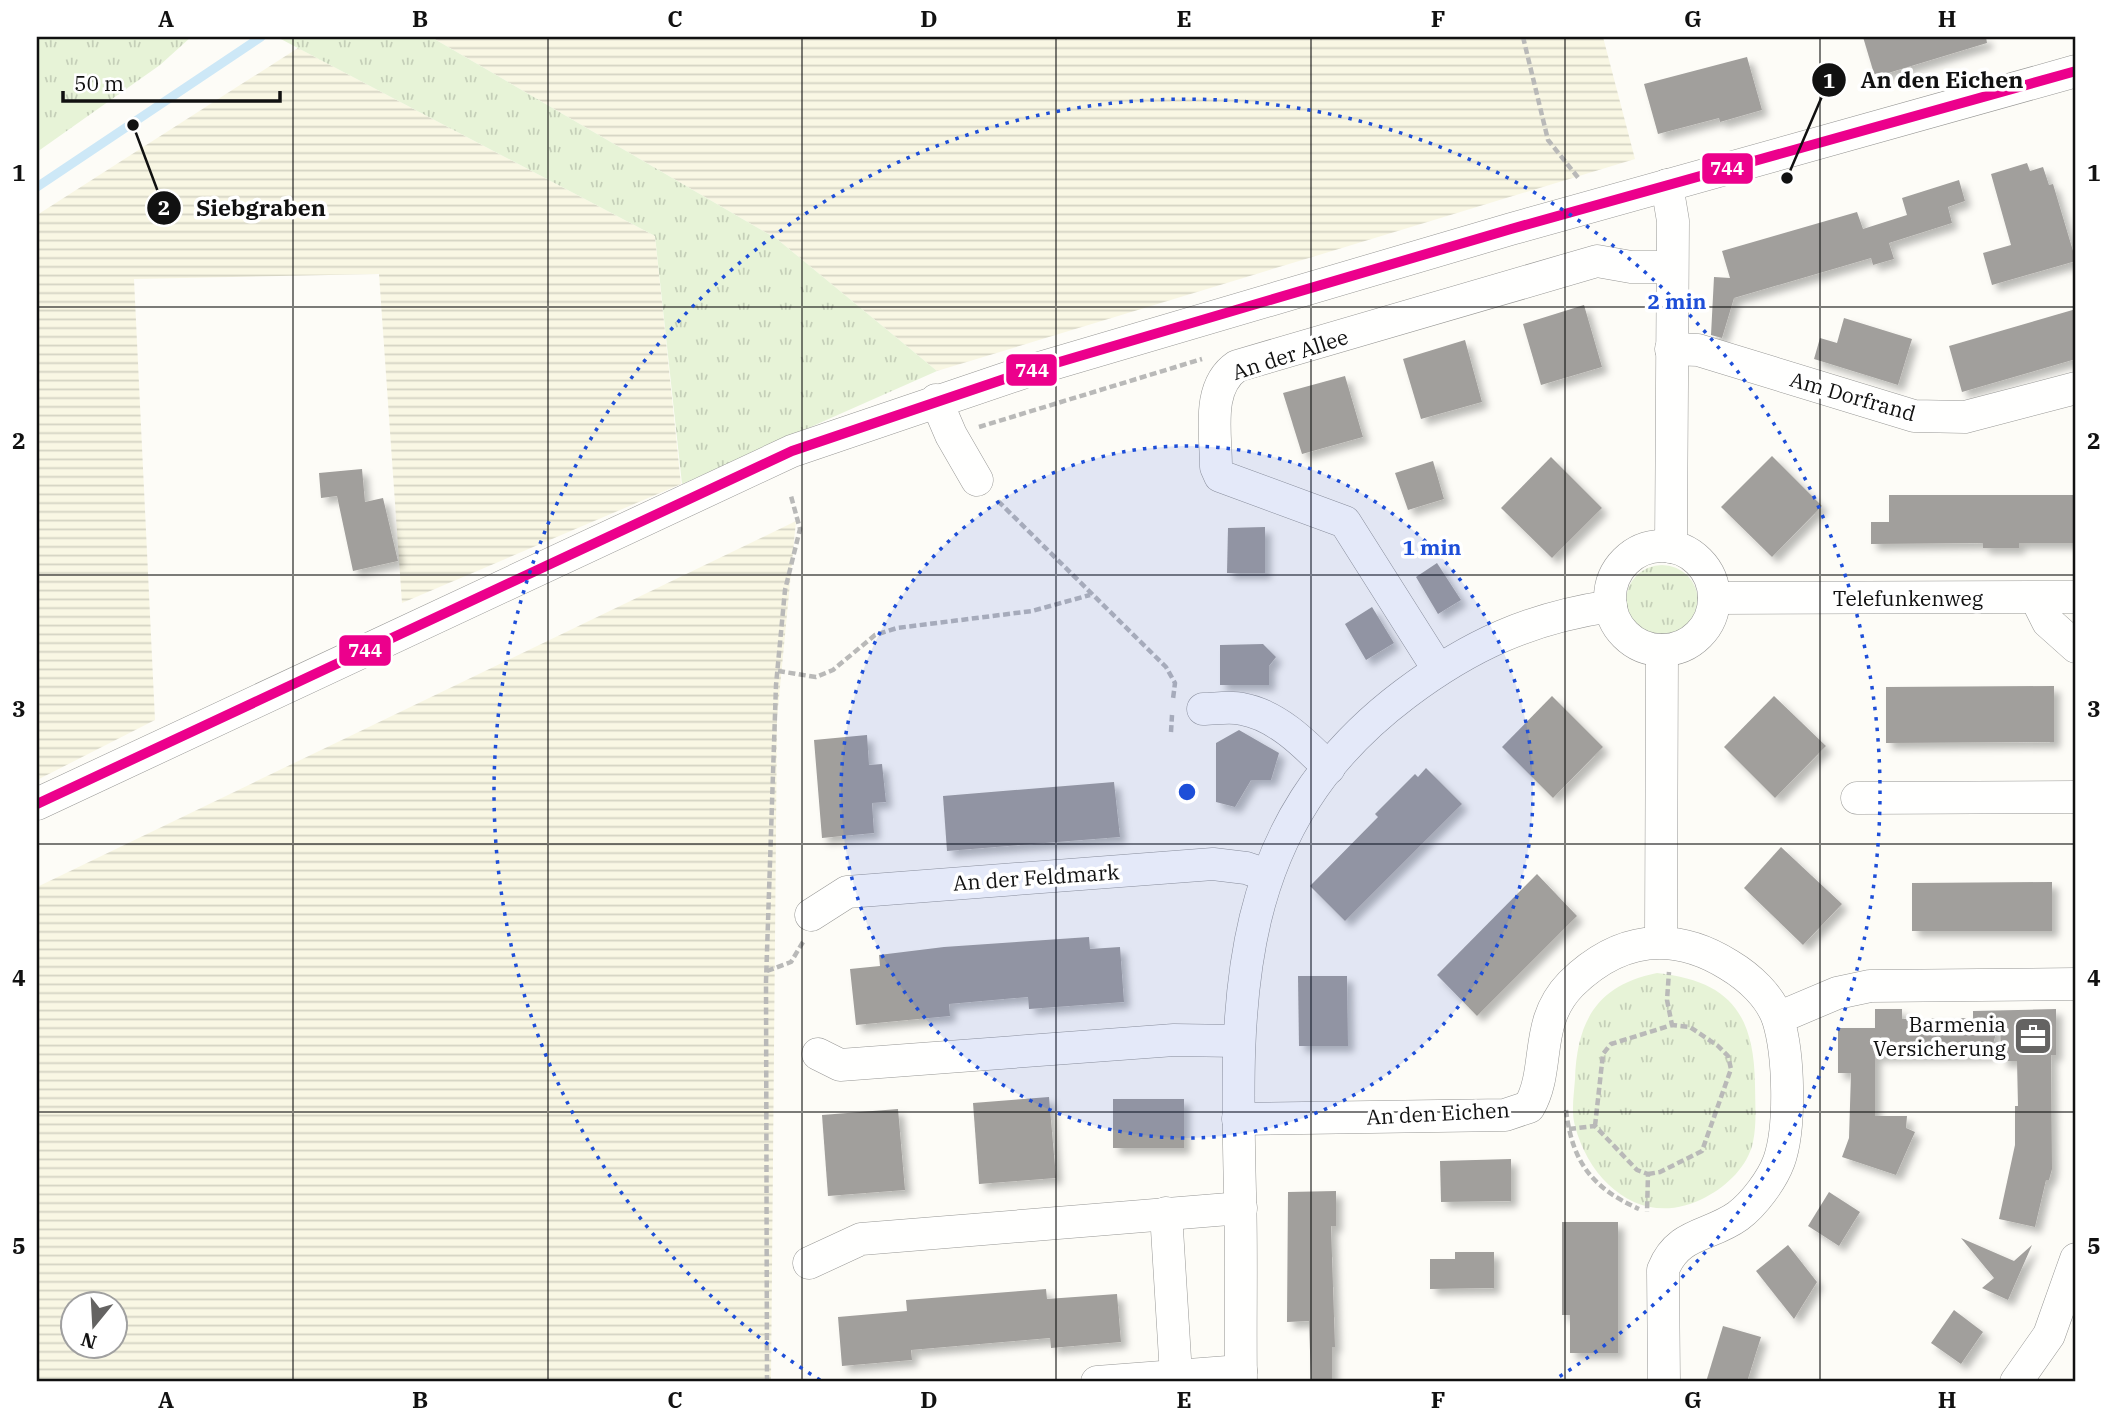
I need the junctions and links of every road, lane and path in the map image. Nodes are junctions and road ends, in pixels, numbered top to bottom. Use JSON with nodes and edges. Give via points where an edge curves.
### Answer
{"nodes":[{"id":1,"x":1523,"y":37,"type":"edge"},
{"id":2,"x":2076,"y":71,"type":"edge"},
{"id":3,"x":1667,"y":185,"type":"junction"},
{"id":4,"x":1585,"y":186,"type":"dead end"},
{"id":5,"x":1671,"y":267,"type":"junction"},
{"id":6,"x":1671,"y":349,"type":"junction"},
{"id":7,"x":2076,"y":388,"type":"edge"},
{"id":8,"x":936,"y":400,"type":"junction"},
{"id":9,"x":977,"y":480,"type":"joint"},
{"id":10,"x":790,"y":496,"type":"dead end"},
{"id":11,"x":1671,"y":547,"type":"junction"},
{"id":12,"x":1090,"y":595,"type":"junction"},
{"id":13,"x":2076,"y":597,"type":"edge"},
{"id":14,"x":1714,"y":598,"type":"junction"},
{"id":15,"x":2036,"y":598,"type":"junction"},
{"id":16,"x":1611,"y":606,"type":"junction"},
{"id":17,"x":2076,"y":647,"type":"edge"},
{"id":18,"x":1661,"y":650,"type":"junction"},
{"id":19,"x":1438,"y":669,"type":"junction"},
{"id":20,"x":778,"y":671,"type":"junction"},
{"id":21,"x":1203,"y":709,"type":"dead end"},
{"id":22,"x":1171,"y":732,"type":"dead end"},
{"id":23,"x":1329,"y":768,"type":"junction"},
{"id":24,"x":2076,"y":797,"type":"edge"},
{"id":25,"x":1857,"y":798,"type":"dead end"},
{"id":26,"x":37,"y":804,"type":"edge"},
{"id":27,"x":1267,"y":875,"type":"junction"},
{"id":28,"x":811,"y":915,"type":"joint"},
{"id":29,"x":1665,"y":954,"type":"junction"},
{"id":30,"x":767,"y":971,"type":"junction"},
{"id":31,"x":2076,"y":984,"type":"edge"},
{"id":32,"x":1778,"y":1018,"type":"junction"},
{"id":33,"x":1672,"y":1025,"type":"junction"},
{"id":34,"x":1237,"y":1041,"type":"junction"},
{"id":35,"x":818,"y":1054,"type":"dead end"},
{"id":36,"x":1566,"y":1110,"type":"dead end"},
{"id":37,"x":1238,"y":1119,"type":"junction"},
{"id":38,"x":1595,"y":1126,"type":"junction"},
{"id":39,"x":1569,"y":1129,"type":"junction"},
{"id":40,"x":1648,"y":1174,"type":"junction"},
{"id":41,"x":1241,"y":1208,"type":"junction"},
{"id":42,"x":1639,"y":1209,"type":"dead end"},
{"id":43,"x":1647,"y":1212,"type":"dead end"},
{"id":44,"x":1166,"y":1213,"type":"junction"},
{"id":45,"x":2076,"y":1259,"type":"edge"},
{"id":46,"x":809,"y":1263,"type":"dead end"},
{"id":47,"x":1176,"y":1375,"type":"junction"},
{"id":48,"x":1241,"y":1377,"type":"edge"},
{"id":49,"x":767,"y":1382,"type":"edge"},
{"id":50,"x":1097,"y":1382,"type":"edge"},
{"id":51,"x":1664,"y":1382,"type":"edge"},
{"id":52,"x":2016,"y":1382,"type":"edge"}],
"edges":[{"from":1,"to":4,"type":"path","via":[[1548,140]]},
{"from":2,"to":3,"type":"street"},
{"from":3,"to":5,"type":"street","via":[[1673,214]]},
{"from":3,"to":8,"type":"street"},
{"from":5,"to":6,"type":"street"},
{"from":5,"to":19,"type":"street","name":"An der Allee","via":[[1597,261],[1237,366],[1224,375],[1217,390],[1216,467],[1220,476],[1345,522]]},
{"from":6,"to":7,"type":"street","name":"Am Dorfrand","via":[[1698,350],[1914,416],[1965,417]]},
{"from":6,"to":11,"type":"street"},
{"from":8,"to":9,"type":"street"},
{"from":8,"to":26,"type":"street","via":[[780,457]]},
{"from":9,"to":12,"type":"path"},
{"from":10,"to":20,"type":"path","via":[[800,529],[785,590]]},
{"from":11,"to":14,"type":"street","via":[[1697,559],[1706,570]]},
{"from":11,"to":16,"type":"street","via":[[1637,552],[1624,563],[1615,576]]},
{"from":12,"to":20,"type":"path","via":[[1032,611],[897,628],[875,635],[833,670],[816,677]]},
{"from":12,"to":22,"type":"path","via":[[1166,667],[1175,682]]},
{"from":13,"to":15,"type":"street"},
{"from":14,"to":15,"type":"street","name":"Telefunkenweg"},
{"from":14,"to":18,"type":"street","via":[[1704,629],[1692,640]]},
{"from":15,"to":17,"type":"street","via":[[2048,622]]},
{"from":16,"to":18,"type":"street","via":[[1624,634],[1635,643]]},
{"from":16,"to":19,"type":"street","via":[[1531,623],[1478,645]]},
{"from":18,"to":29,"type":"street"},
{"from":19,"to":23,"type":"street","via":[[1387,708]]},
{"from":20,"to":30,"type":"path"},
{"from":21,"to":23,"type":"street","via":[[1241,708],[1258,713],[1279,724]]},
{"from":23,"to":27,"type":"street","via":[[1294,819]]},
{"from":24,"to":25,"type":"street"},
{"from":27,"to":28,"type":"street","name":"An der Feldmark","via":[[1213,864],[847,892]]},
{"from":27,"to":34,"type":"street","via":[[1246,954]]},
{"from":28,"to":30,"type":"path","via":[[791,962]]},
{"from":29,"to":32,"type":"street","name":"An den Eichen","via":[[1709,952],[1745,975]]},
{"from":29,"to":33,"type":"path"},
{"from":29,"to":37,"type":"street","name":"An den Eichen","via":[[1633,946],[1601,961],[1570,985],[1550,1016],[1541,1052],[1539,1090],[1529,1107],[1505,1115]]},
{"from":30,"to":49,"type":"path"},
{"from":31,"to":32,"type":"street","via":[[1870,986],[1838,993]]},
{"from":32,"to":51,"type":"street","name":"An den Eichen","via":[[1786,1129],[1778,1162],[1762,1190],[1738,1216],[1688,1239],[1670,1253],[1663,1270]]},
{"from":33,"to":38,"type":"path","via":[[1611,1044],[1602,1062]]},
{"from":33,"to":40,"type":"path","via":[[1690,1027],[1718,1046],[1728,1056],[1730,1079],[1702,1151]]},
{"from":34,"to":35,"type":"street","via":[[1174,1040],[840,1065]]},
{"from":34,"to":37,"type":"street"},
{"from":36,"to":39,"type":"path"},
{"from":37,"to":41,"type":"street"},
{"from":38,"to":39,"type":"path"},
{"from":38,"to":40,"type":"path","via":[[1637,1170]]},
{"from":39,"to":42,"type":"path","via":[[1593,1181]]},
{"from":40,"to":43,"type":"path"},
{"from":41,"to":44,"type":"street"},
{"from":41,"to":48,"type":"street"},
{"from":44,"to":46,"type":"street","via":[[861,1239]]},
{"from":44,"to":47,"type":"street"},
{"from":45,"to":52,"type":"street","via":[[2049,1335]]},
{"from":47,"to":48,"type":"street"},
{"from":47,"to":50,"type":"street"}]}
